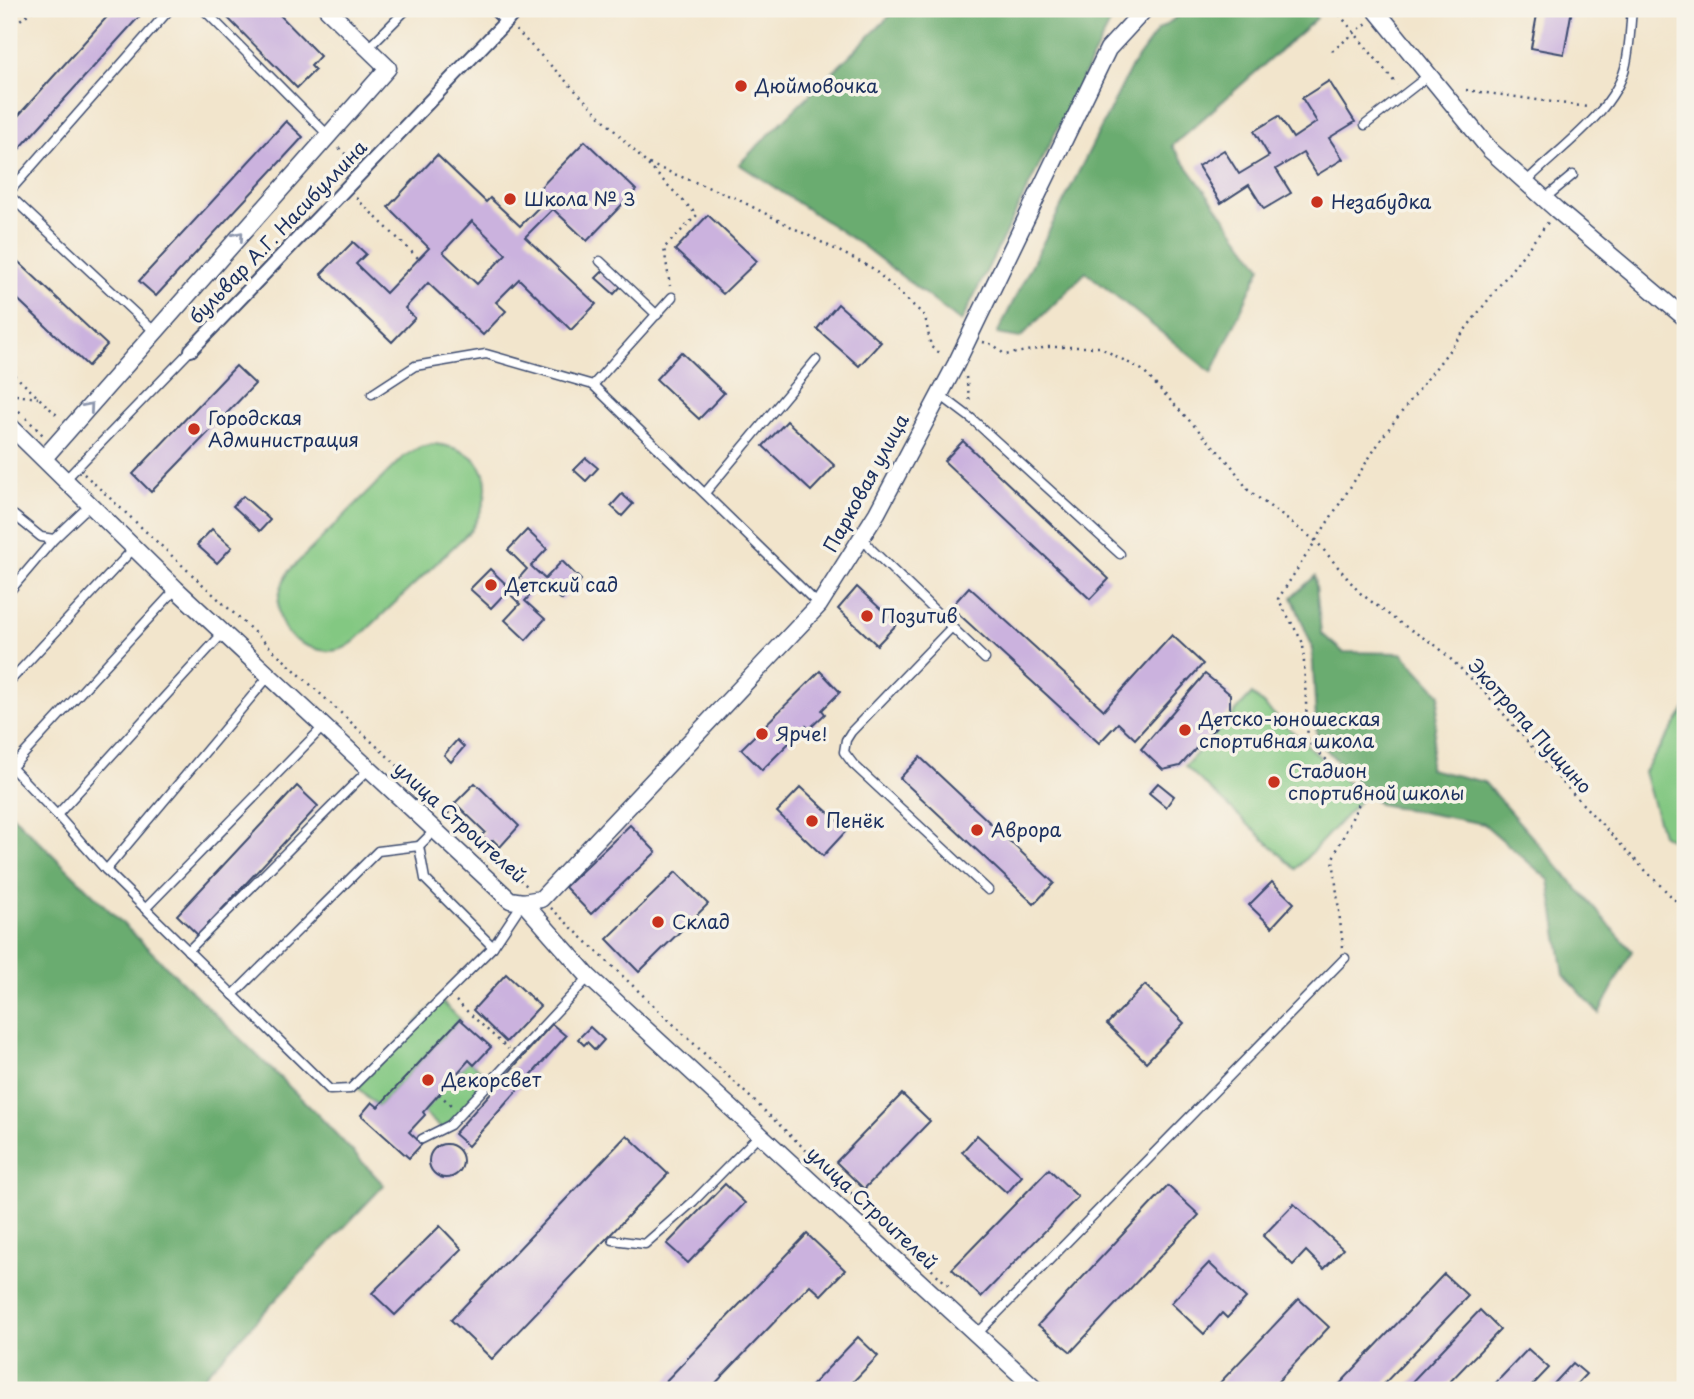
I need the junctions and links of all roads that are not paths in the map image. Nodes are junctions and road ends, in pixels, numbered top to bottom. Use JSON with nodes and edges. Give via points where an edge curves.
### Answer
{"nodes":[{"id":1,"x":170,"y":9,"type":"edge"},
{"id":2,"x":203,"y":9,"type":"edge"},
{"id":3,"x":327,"y":9,"type":"edge"},
{"id":4,"x":407,"y":9,"type":"edge"},
{"id":5,"x":495,"y":9,"type":"edge"},
{"id":6,"x":518,"y":9,"type":"edge"},
{"id":7,"x":1145,"y":9,"type":"edge"},
{"id":8,"x":1632,"y":9,"type":"edge"},
{"id":9,"x":1377,"y":11,"type":"edge"},
{"id":10,"x":507,"y":21,"type":"junction"},
{"id":11,"x":368,"y":48,"type":"junction"},
{"id":12,"x":1429,"y":75,"type":"junction"},
{"id":13,"x":1365,"y":125,"type":"dead end"},
{"id":14,"x":328,"y":135,"type":"junction"},
{"id":15,"x":1573,"y":175,"type":"dead end"},
{"id":16,"x":1526,"y":182,"type":"junction"},
{"id":17,"x":9,"y":194,"type":"edge"},
{"id":18,"x":1544,"y":199,"type":"junction"},
{"id":19,"x":600,"y":261,"type":"dead end"},
{"id":20,"x":672,"y":297,"type":"road end"},
{"id":21,"x":657,"y":315,"type":"junction"},
{"id":22,"x":1685,"y":317,"type":"edge"},
{"id":23,"x":155,"y":332,"type":"junction"},
{"id":24,"x":191,"y":350,"type":"joint"},
{"id":25,"x":816,"y":360,"type":"dead end"},
{"id":26,"x":593,"y":385,"type":"junction"},
{"id":27,"x":372,"y":394,"type":"dead end"},
{"id":28,"x":939,"y":394,"type":"junction"},
{"id":29,"x":9,"y":425,"type":"edge"},
{"id":30,"x":50,"y":452,"type":"junction"},
{"id":31,"x":65,"y":480,"type":"junction"},
{"id":32,"x":705,"y":493,"type":"junction"},
{"id":33,"x":91,"y":504,"type":"junction"},
{"id":34,"x":9,"y":522,"type":"edge"},
{"id":35,"x":862,"y":537,"type":"junction"},
{"id":36,"x":54,"y":539,"type":"junction"},
{"id":37,"x":135,"y":547,"type":"junction"},
{"id":38,"x":1120,"y":554,"type":"dead end"},
{"id":39,"x":176,"y":589,"type":"junction"},
{"id":40,"x":9,"y":592,"type":"edge"},
{"id":41,"x":819,"y":604,"type":"junction"},
{"id":42,"x":952,"y":627,"type":"junction"},
{"id":43,"x":223,"y":633,"type":"junction"},
{"id":44,"x":985,"y":659,"type":"dead end"},
{"id":45,"x":269,"y":676,"type":"junction"},
{"id":46,"x":9,"y":682,"type":"edge"},
{"id":47,"x":324,"y":726,"type":"junction"},
{"id":48,"x":10,"y":767,"type":"edge"},
{"id":49,"x":369,"y":769,"type":"junction"},
{"id":50,"x":57,"y":815,"type":"junction"},
{"id":51,"x":434,"y":831,"type":"junction"},
{"id":52,"x":419,"y":846,"type":"junction"},
{"id":53,"x":106,"y":870,"type":"junction"},
{"id":54,"x":988,"y":890,"type":"dead end"},
{"id":55,"x":523,"y":902,"type":"junction"},
{"id":56,"x":145,"y":909,"type":"junction"},
{"id":57,"x":493,"y":947,"type":"junction"},
{"id":58,"x":188,"y":951,"type":"junction"},
{"id":59,"x":1345,"y":958,"type":"road end"},
{"id":60,"x":589,"y":977,"type":"junction"},
{"id":61,"x":233,"y":995,"type":"junction"},
{"id":62,"x":760,"y":1134,"type":"junction"},
{"id":63,"x":422,"y":1139,"type":"dead end"},
{"id":64,"x":613,"y":1240,"type":"dead end"},
{"id":65,"x":976,"y":1334,"type":"junction"},
{"id":66,"x":1037,"y":1390,"type":"edge"}],
"edges":[{"from":1,"to":17,"type":"lane"},
{"from":2,"to":14,"type":"lane"},
{"from":3,"to":11,"type":"street"},
{"from":4,"to":11,"type":"lane"},
{"from":5,"to":10,"type":"street"},
{"from":6,"to":10,"type":"street","name":"бульвар А.Г. Насибуллина"},
{"from":7,"to":28,"type":"street","name":"Парковая улица","via":[[1108,50]]},
{"from":8,"to":16,"type":"lane","via":[[1625,70],[1605,109]]},
{"from":9,"to":12,"type":"street"},
{"from":10,"to":24,"type":"street","name":"бульвар А.Г. Насибуллина"},
{"from":11,"to":14,"type":"street","via":[[388,68]]},
{"from":12,"to":13,"type":"lane"},
{"from":12,"to":16,"type":"street","via":[[1490,150]]},
{"from":23,"to":14,"type":"street","one_way":true},
{"from":15,"to":18,"type":"lane"},
{"from":16,"to":18,"type":"street"},
{"from":17,"to":23,"type":"lane"},
{"from":18,"to":22,"type":"street"},
{"from":19,"to":21,"type":"lane"},
{"from":20,"to":21,"type":"lane"},
{"from":21,"to":26,"type":"lane"},
{"from":30,"to":23,"type":"street","one_way":true},
{"from":24,"to":31,"type":"lane","name":"бульвар А.Г. Насибуллина"},
{"from":25,"to":32,"type":"lane"},
{"from":26,"to":27,"type":"lane","via":[[486,354],[415,366]]},
{"from":26,"to":32,"type":"lane"},
{"from":28,"to":35,"type":"street","name":"Парковая улица"},
{"from":28,"to":38,"type":"lane"},
{"from":29,"to":30,"type":"street","name":"улица Строителей"},
{"from":30,"to":31,"type":"street","name":"улица Строителей"},
{"from":31,"to":33,"type":"street","name":"улица Строителей"},
{"from":32,"to":41,"type":"lane"},
{"from":33,"to":36,"type":"lane"},
{"from":33,"to":37,"type":"street","name":"улица Строителей"},
{"from":34,"to":36,"type":"lane","via":[[15,516],[41,537]]},
{"from":35,"to":41,"type":"street","name":"Парковая улица"},
{"from":35,"to":42,"type":"lane"},
{"from":36,"to":40,"type":"lane"},
{"from":37,"to":39,"type":"street","name":"улица Строителей"},
{"from":37,"to":46,"type":"lane"},
{"from":39,"to":43,"type":"street","name":"улица Строителей"},
{"from":39,"to":48,"type":"lane"},
{"from":41,"to":55,"type":"street","name":"Парковая улица","via":[[541,899]]},
{"from":42,"to":44,"type":"lane"},
{"from":42,"to":54,"type":"lane","via":[[851,732],[844,752]]},
{"from":43,"to":45,"type":"street","name":"улица Строителей"},
{"from":43,"to":50,"type":"lane"},
{"from":45,"to":47,"type":"street","name":"улица Строителей"},
{"from":45,"to":53,"type":"lane"},
{"from":47,"to":49,"type":"street","name":"улица Строителей"},
{"from":47,"to":56,"type":"lane"},
{"from":48,"to":50,"type":"lane"},
{"from":49,"to":51,"type":"street","name":"улица Строителей"},
{"from":49,"to":58,"type":"lane"},
{"from":50,"to":53,"type":"lane"},
{"from":51,"to":52,"type":"lane"},
{"from":51,"to":55,"type":"street","name":"улица Строителей","via":[[510,900]]},
{"from":52,"to":57,"type":"lane","via":[[425,879]]},
{"from":52,"to":61,"type":"lane","via":[[378,850]]},
{"from":53,"to":56,"type":"lane"},
{"from":55,"to":57,"type":"lane"},
{"from":55,"to":60,"type":"street","name":"улица Строителей"},
{"from":56,"to":58,"type":"lane"},
{"from":57,"to":61,"type":"lane","via":[[350,1089],[330,1090]]},
{"from":58,"to":61,"type":"lane"},
{"from":59,"to":65,"type":"lane"},
{"from":60,"to":62,"type":"street","name":"улица Строителей"},
{"from":60,"to":63,"type":"lane","via":[[460,1114],[443,1130]]},
{"from":62,"to":64,"type":"lane","via":[[645,1244]]},
{"from":62,"to":65,"type":"street","name":"улица Строителей"},
{"from":65,"to":66,"type":"street","name":"улица Строителей"}]}
